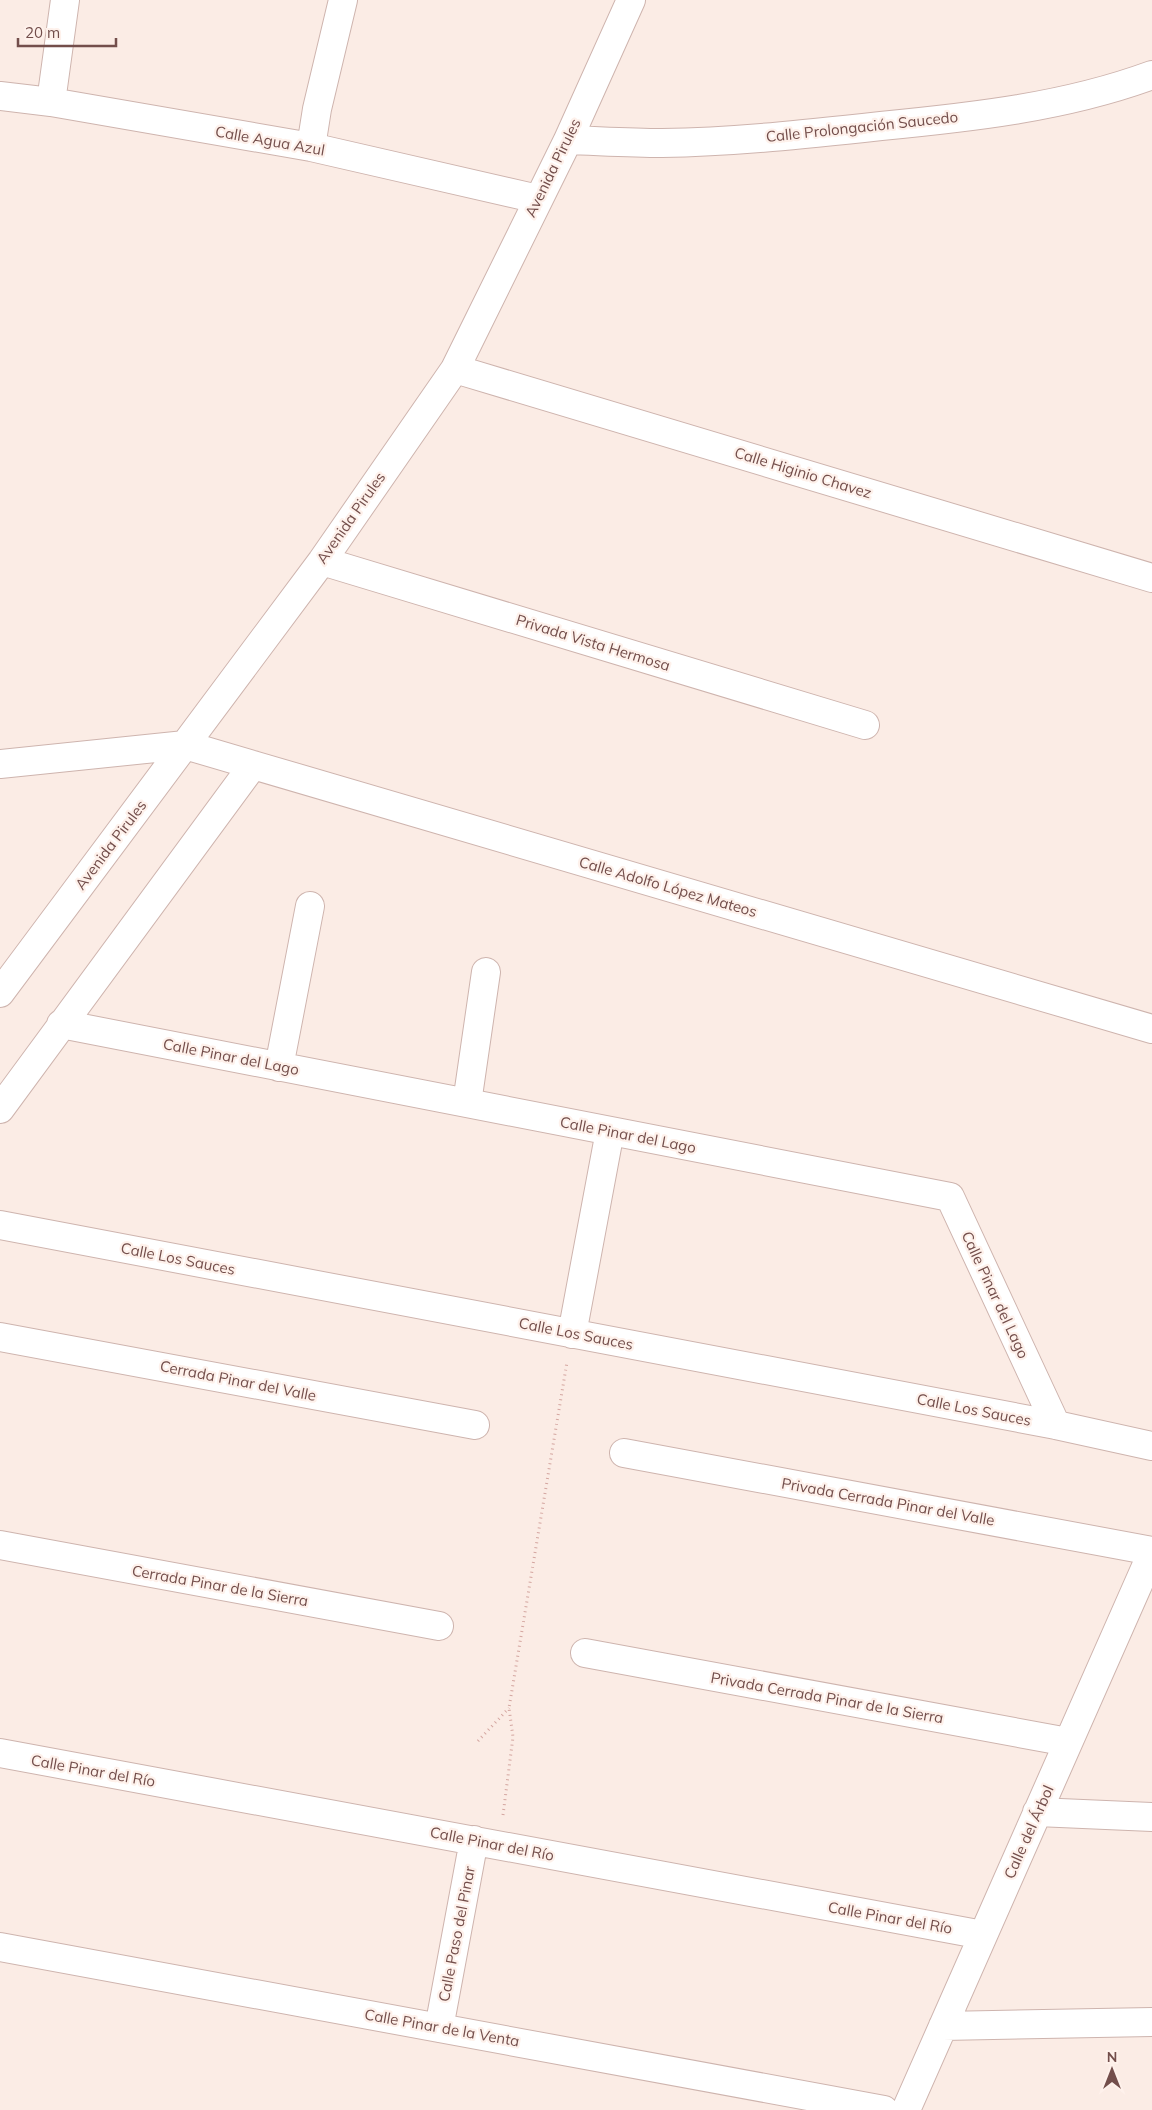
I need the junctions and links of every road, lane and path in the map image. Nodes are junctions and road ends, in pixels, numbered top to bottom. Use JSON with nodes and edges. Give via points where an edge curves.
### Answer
{"nodes":[{"id":1,"x":65,"y":0,"type":"edge"},
{"id":2,"x":343,"y":0,"type":"edge"},
{"id":3,"x":631,"y":0,"type":"edge"},
{"id":4,"x":1152,"y":75,"type":"edge"},
{"id":5,"x":0,"y":96,"type":"edge"},
{"id":6,"x":51,"y":102,"type":"junction"},
{"id":7,"x":568,"y":140,"type":"junction"},
{"id":8,"x":311,"y":147,"type":"junction"},
{"id":9,"x":538,"y":199,"type":"junction"},
{"id":10,"x":455,"y":369,"type":"junction"},
{"id":11,"x":322,"y":561,"type":"junction"},
{"id":12,"x":1152,"y":578,"type":"edge"},
{"id":13,"x":865,"y":725,"type":"dead end"},
{"id":14,"x":185,"y":745,"type":"junction"},
{"id":15,"x":0,"y":764,"type":"edge"},
{"id":16,"x":253,"y":765,"type":"junction"},
{"id":17,"x":310,"y":906,"type":"dead end"},
{"id":18,"x":486,"y":972,"type":"dead end"},
{"id":19,"x":0,"y":993,"type":"edge"},
{"id":20,"x":61,"y":1024,"type":"junction"},
{"id":21,"x":1152,"y":1029,"type":"edge"},
{"id":22,"x":279,"y":1067,"type":"junction"},
{"id":23,"x":467,"y":1103,"type":"junction"},
{"id":24,"x":0,"y":1109,"type":"edge"},
{"id":25,"x":610,"y":1131,"type":"junction"},
{"id":26,"x":0,"y":1225,"type":"edge"},
{"id":27,"x":572,"y":1334,"type":"junction"},
{"id":28,"x":0,"y":1336,"type":"edge"},
{"id":29,"x":475,"y":1425,"type":"dead end"},
{"id":30,"x":1056,"y":1425,"type":"junction"},
{"id":31,"x":1152,"y":1446,"type":"edge"},
{"id":32,"x":624,"y":1453,"type":"dead end"},
{"id":33,"x":0,"y":1545,"type":"edge"},
{"id":34,"x":1152,"y":1552,"type":"edge"},
{"id":35,"x":439,"y":1626,"type":"dead end"},
{"id":36,"x":585,"y":1653,"type":"dead end"},
{"id":37,"x":509,"y":1708,"type":"junction"},
{"id":38,"x":478,"y":1741,"type":"dead end"},
{"id":39,"x":1068,"y":1742,"type":"junction"},
{"id":40,"x":0,"y":1754,"type":"edge"},
{"id":41,"x":1037,"y":1812,"type":"junction"},
{"id":42,"x":1152,"y":1817,"type":"edge"},
{"id":43,"x":486,"y":1843,"type":"junction"},
{"id":44,"x":983,"y":1935,"type":"junction"},
{"id":45,"x":0,"y":1947,"type":"edge"},
{"id":46,"x":1152,"y":2022,"type":"edge"},
{"id":47,"x":943,"y":2026,"type":"junction"},
{"id":48,"x":439,"y":2028,"type":"junction"},
{"id":49,"x":884,"y":2110,"type":"edge"},
{"id":50,"x":906,"y":2110,"type":"edge"}],
"edges":[{"from":1,"to":6,"type":"street"},
{"from":2,"to":8,"type":"street"},
{"from":3,"to":7,"type":"street","name":"Avenida Pirules"},
{"from":4,"to":7,"type":"street","name":"Calle Prolongación Saucedo","via":[[1115,88],[1032,108],[932,121],[745,140],[662,143]]},
{"from":5,"to":6,"type":"street","name":"Calle Agua Azul"},
{"from":6,"to":8,"type":"street","name":"Calle Agua Azul"},
{"from":7,"to":9,"type":"street","name":"Avenida Pirules"},
{"from":8,"to":9,"type":"street","name":"Calle Agua Azul"},
{"from":9,"to":10,"type":"street","name":"Avenida Pirules"},
{"from":10,"to":11,"type":"street","name":"Avenida Pirules"},
{"from":10,"to":12,"type":"street","name":"Calle Higinio Chavez"},
{"from":11,"to":13,"type":"street","name":"Privada Vista Hermosa"},
{"from":11,"to":14,"type":"street","name":"Avenida Pirules"},
{"from":14,"to":15,"type":"street"},
{"from":14,"to":16,"type":"street","name":"Calle Adolfo López Mateos"},
{"from":14,"to":19,"type":"street","name":"Avenida Pirules"},
{"from":16,"to":20,"type":"street"},
{"from":16,"to":21,"type":"street","name":"Calle Adolfo López Mateos"},
{"from":17,"to":22,"type":"street"},
{"from":18,"to":23,"type":"street"},
{"from":20,"to":22,"type":"street","name":"Calle Pinar del Lago"},
{"from":20,"to":24,"type":"street"},
{"from":22,"to":23,"type":"street","name":"Calle Pinar del Lago"},
{"from":23,"to":25,"type":"street","name":"Calle Pinar del Lago"},
{"from":25,"to":27,"type":"street"},
{"from":25,"to":30,"type":"street","name":"Calle Pinar del Lago","via":[[950,1197]]},
{"from":26,"to":27,"type":"street","name":"Calle Los Sauces"},
{"from":27,"to":30,"type":"street","name":"Calle Los Sauces"},
{"from":27,"to":37,"type":"path"},
{"from":28,"to":29,"type":"street","name":"Cerrada Pinar del Valle"},
{"from":30,"to":31,"type":"street","name":"Calle Los Sauces"},
{"from":32,"to":34,"type":"street","name":"Privada Cerrada Pinar del Valle"},
{"from":33,"to":35,"type":"street","name":"Cerrada Pinar de la Sierra"},
{"from":34,"to":39,"type":"street","name":"Calle del Árbol"},
{"from":36,"to":39,"type":"street","name":"Privada Cerrada Pinar de la Sierra"},
{"from":37,"to":38,"type":"path"},
{"from":37,"to":43,"type":"path","via":[[513,1737],[508,1783]]},
{"from":39,"to":41,"type":"street","name":"Calle del Árbol"},
{"from":40,"to":43,"type":"street","name":"Calle Pinar del Río"},
{"from":41,"to":42,"type":"street"},
{"from":41,"to":44,"type":"street","name":"Calle del Árbol"},
{"from":43,"to":44,"type":"street","name":"Calle Pinar del Río"},
{"from":43,"to":48,"type":"street","name":"Calle Paso del Pinar"},
{"from":44,"to":47,"type":"street","name":"Calle del Árbol"},
{"from":45,"to":48,"type":"street","name":"Calle Pinar de la Venta"},
{"from":46,"to":47,"type":"street"},
{"from":47,"to":50,"type":"street","name":"Calle del Árbol"},
{"from":48,"to":49,"type":"street","name":"Calle Pinar de la Venta"}]}
